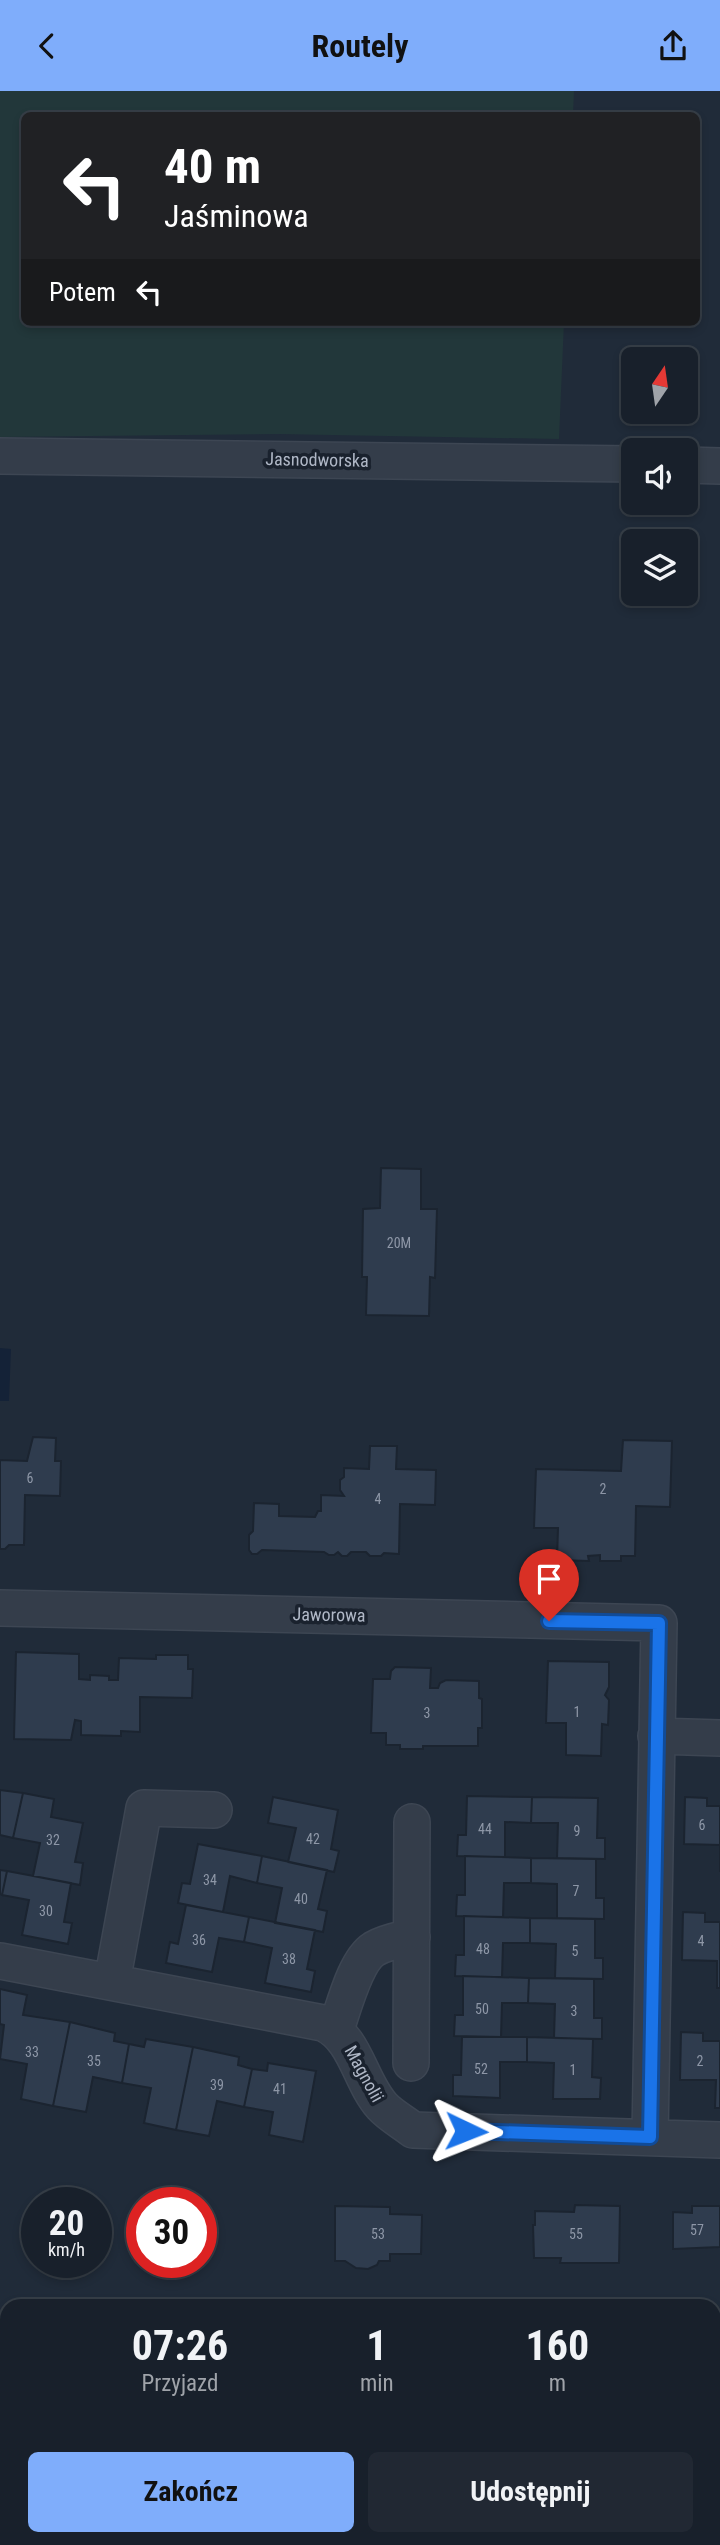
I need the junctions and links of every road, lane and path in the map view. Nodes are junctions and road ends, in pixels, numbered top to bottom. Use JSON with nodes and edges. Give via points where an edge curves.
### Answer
{"nodes":[{"id":1,"x":0,"y":456,"type":"edge"},
{"id":2,"x":621,"y":464,"type":"edge"},
{"id":3,"x":698,"y":465,"type":"edge"},
{"id":4,"x":720,"y":465,"type":"edge"},
{"id":5,"x":0,"y":1608,"type":"edge"},
{"id":6,"x":656,"y":1736,"type":"junction"},
{"id":7,"x":720,"y":1738,"type":"edge"},
{"id":8,"x":214,"y":1810,"type":"dead end"},
{"id":9,"x":412,"y":1822,"type":"dead end"},
{"id":10,"x":412,"y":1937,"type":"junction"},
{"id":11,"x":0,"y":1961,"type":"edge"},
{"id":12,"x":112,"y":1982,"type":"junction"},
{"id":13,"x":336,"y":2029,"type":"junction"},
{"id":14,"x":411,"y":2063,"type":"dead end"},
{"id":15,"x":650,"y":2137,"type":"junction"},
{"id":16,"x":720,"y":2140,"type":"edge"}],
"edges":[{"from":1,"to":2,"type":"street","name":"Jasnodworska"},
{"from":3,"to":4,"type":"street"},
{"from":5,"to":6,"type":"street","name":"Jaworowa","via":[[659,1623]]},
{"from":6,"to":7,"type":"street"},
{"from":6,"to":15,"type":"street"},
{"from":8,"to":12,"type":"street","via":[[144,1808]]},
{"from":9,"to":10,"type":"street"},
{"from":10,"to":13,"type":"street","via":[[387,1943],[362,1959]]},
{"from":10,"to":14,"type":"street"},
{"from":11,"to":12,"type":"street","name":"Magnolii"},
{"from":12,"to":13,"type":"street","name":"Magnolii","via":[[312,2020]]},
{"from":13,"to":15,"type":"street","name":"Magnolii","via":[[383,2108],[413,2130]]},
{"from":15,"to":16,"type":"street","name":"Magnolii"}]}
